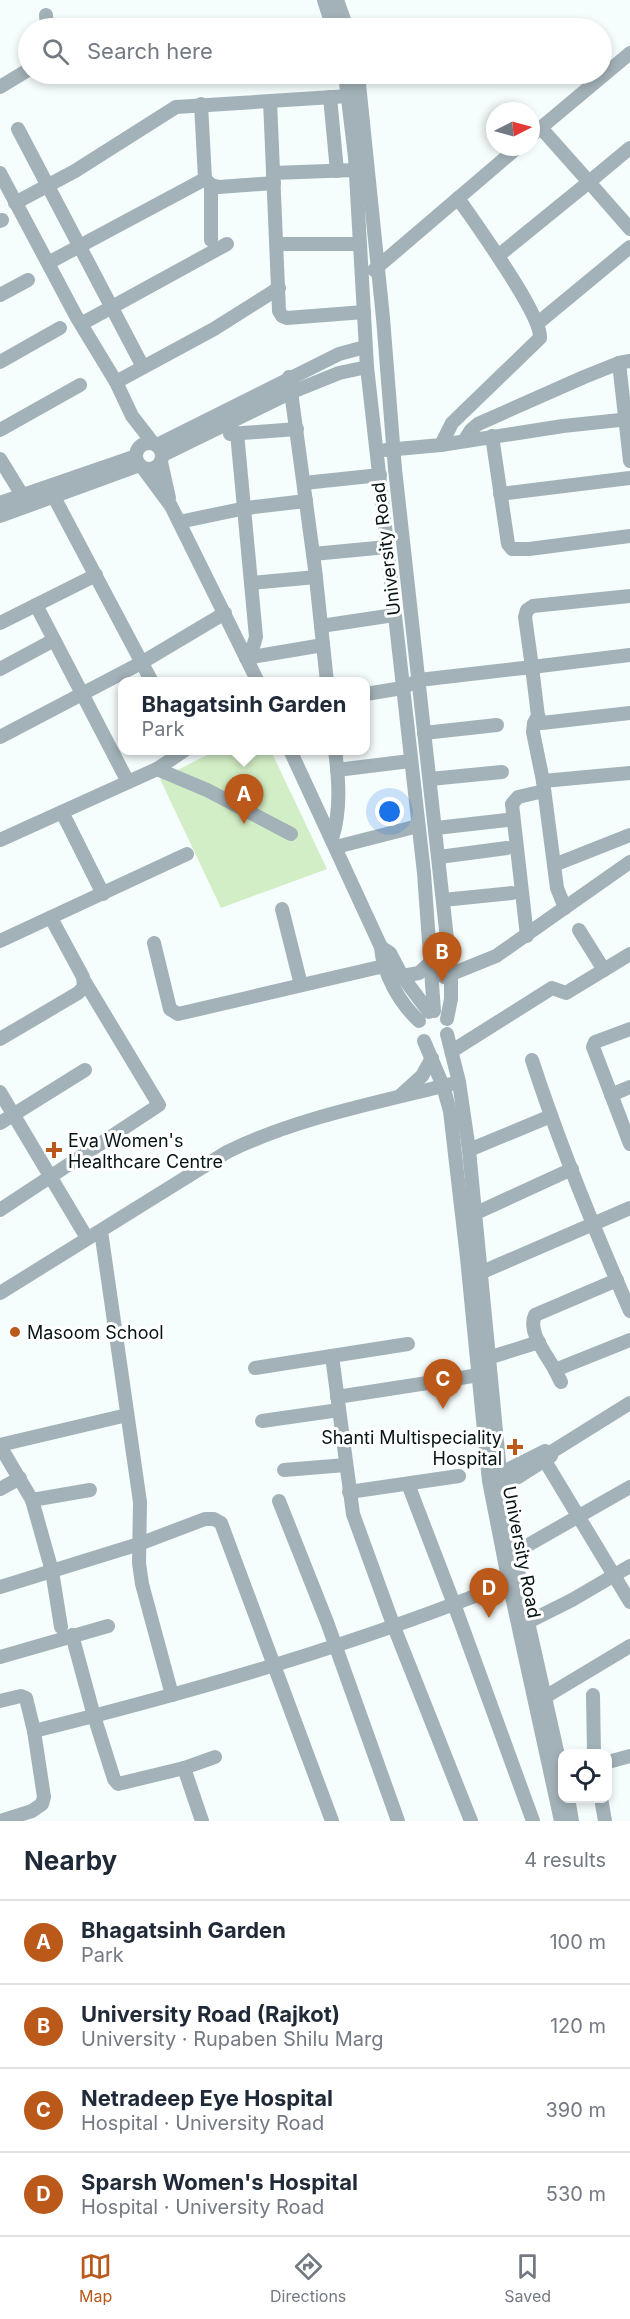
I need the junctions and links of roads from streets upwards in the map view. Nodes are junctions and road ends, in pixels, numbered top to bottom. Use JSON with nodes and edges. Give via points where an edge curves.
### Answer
{"nodes":[{"id":1,"x":324,"y":0,"type":"edge"},
{"id":2,"x":338,"y":0,"type":"edge"},
{"id":3,"x":330,"y":18,"type":"edge"},
{"id":4,"x":343,"y":18,"type":"edge"},
{"id":5,"x":630,"y":53,"type":"edge"},
{"id":6,"x":612,"y":68,"type":"edge"},
{"id":7,"x":18,"y":76,"type":"edge"},
{"id":8,"x":347,"y":84,"type":"edge"},
{"id":9,"x":359,"y":84,"type":"edge"},
{"id":10,"x":593,"y":84,"type":"edge"},
{"id":11,"x":0,"y":87,"type":"edge"},
{"id":12,"x":349,"y":96,"type":"junction"},
{"id":13,"x":330,"y":97,"type":"junction"},
{"id":14,"x":270,"y":101,"type":"junction"},
{"id":15,"x":201,"y":104,"type":"junction"},
{"id":16,"x":18,"y":129,"type":"dead end"},
{"id":17,"x":540,"y":129,"type":"edge"},
{"id":18,"x":540,"y":136,"type":"edge"},
{"id":19,"x":630,"y":148,"type":"edge"},
{"id":20,"x":507,"y":156,"type":"edge"},
{"id":21,"x":356,"y":170,"type":"junction"},
{"id":22,"x":337,"y":171,"type":"junction"},
{"id":23,"x":0,"y":173,"type":"edge"},
{"id":24,"x":274,"y":178,"type":"junction"},
{"id":25,"x":208,"y":182,"type":"junction"},
{"id":26,"x":589,"y":182,"type":"junction"},
{"id":27,"x":49,"y":184,"type":"junction"},
{"id":28,"x":458,"y":198,"type":"junction"},
{"id":29,"x":15,"y":203,"type":"junction"},
{"id":30,"x":630,"y":230,"type":"edge"},
{"id":31,"x":211,"y":240,"type":"dead end"},
{"id":32,"x":227,"y":244,"type":"dead end"},
{"id":33,"x":277,"y":244,"type":"junction"},
{"id":34,"x":360,"y":244,"type":"junction"},
{"id":35,"x":81,"y":246,"type":"junction"},
{"id":36,"x":630,"y":247,"type":"edge"},
{"id":37,"x":498,"y":256,"type":"junction"},
{"id":38,"x":48,"y":263,"type":"junction"},
{"id":39,"x":378,"y":267,"type":"junction"},
{"id":40,"x":363,"y":278,"type":"junction"},
{"id":41,"x":28,"y":280,"type":"dead end"},
{"id":42,"x":279,"y":288,"type":"junction"},
{"id":43,"x":0,"y":296,"type":"edge"},
{"id":44,"x":112,"y":307,"type":"junction"},
{"id":45,"x":364,"y":312,"type":"junction"},
{"id":46,"x":538,"y":323,"type":"junction"},
{"id":47,"x":81,"y":324,"type":"junction"},
{"id":48,"x":60,"y":328,"type":"dead end"},
{"id":49,"x":365,"y":347,"type":"junction"},
{"id":50,"x":0,"y":362,"type":"edge"},
{"id":51,"x":625,"y":362,"type":"edge"},
{"id":52,"x":144,"y":367,"type":"junction"},
{"id":53,"x":367,"y":367,"type":"junction"},
{"id":54,"x":289,"y":377,"type":"junction"},
{"id":55,"x":116,"y":382,"type":"junction"},
{"id":56,"x":80,"y":386,"type":"dead end"},
{"id":57,"x":292,"y":392,"type":"junction"},
{"id":58,"x":132,"y":416,"type":"junction"},
{"id":59,"x":628,"y":420,"type":"edge"},
{"id":60,"x":297,"y":429,"type":"junction"},
{"id":61,"x":0,"y":430,"type":"edge"},
{"id":62,"x":213,"y":431,"type":"junction"},
{"id":63,"x":237,"y":434,"type":"junction"},
{"id":64,"x":492,"y":436,"type":"junction"},
{"id":65,"x":464,"y":441,"type":"junction"},
{"id":66,"x":441,"y":445,"type":"junction"},
{"id":67,"x":393,"y":449,"type":"junction"},
{"id":68,"x":378,"y":450,"type":"junction"},
{"id":69,"x":158,"y":451,"type":"junction"},
{"id":70,"x":0,"y":459,"type":"edge"},
{"id":71,"x":139,"y":460,"type":"junction"},
{"id":72,"x":630,"y":461,"type":"edge"},
{"id":73,"x":380,"y":475,"type":"junction"},
{"id":74,"x":630,"y":478,"type":"edge"},
{"id":75,"x":304,"y":483,"type":"junction"},
{"id":76,"x":500,"y":494,"type":"junction"},
{"id":77,"x":54,"y":497,"type":"junction"},
{"id":78,"x":26,"y":500,"type":"junction"},
{"id":79,"x":306,"y":501,"type":"junction"},
{"id":80,"x":0,"y":504,"type":"edge"},
{"id":81,"x":171,"y":506,"type":"junction"},
{"id":82,"x":246,"y":508,"type":"junction"},
{"id":83,"x":0,"y":516,"type":"edge"},
{"id":84,"x":179,"y":522,"type":"junction"},
{"id":85,"x":630,"y":536,"type":"edge"},
{"id":86,"x":387,"y":547,"type":"junction"},
{"id":87,"x":313,"y":554,"type":"junction"},
{"id":88,"x":96,"y":575,"type":"junction"},
{"id":89,"x":316,"y":578,"type":"junction"},
{"id":90,"x":251,"y":583,"type":"junction"},
{"id":91,"x":630,"y":596,"type":"edge"},
{"id":92,"x":36,"y":605,"type":"junction"},
{"id":93,"x":225,"y":614,"type":"junction"},
{"id":94,"x":394,"y":615,"type":"junction"},
{"id":95,"x":0,"y":623,"type":"edge"},
{"id":96,"x":321,"y":626,"type":"junction"},
{"id":97,"x":54,"y":640,"type":"junction"},
{"id":98,"x":323,"y":645,"type":"junction"},
{"id":99,"x":245,"y":655,"type":"junction"},
{"id":100,"x":630,"y":655,"type":"edge"},
{"id":101,"x":141,"y":663,"type":"junction"},
{"id":102,"x":532,"y":667,"type":"junction"},
{"id":103,"x":0,"y":669,"type":"edge"},
{"id":104,"x":150,"y":677,"type":"edge"},
{"id":105,"x":256,"y":677,"type":"edge"},
{"id":106,"x":327,"y":677,"type":"edge"},
{"id":107,"x":419,"y":680,"type":"junction"},
{"id":108,"x":402,"y":688,"type":"junction"},
{"id":109,"x":370,"y":693,"type":"edge"},
{"id":110,"x":82,"y":694,"type":"junction"},
{"id":111,"x":630,"y":713,"type":"edge"},
{"id":112,"x":538,"y":716,"type":"junction"},
{"id":113,"x":497,"y":725,"type":"dead end"},
{"id":114,"x":424,"y":733,"type":"junction"},
{"id":115,"x":0,"y":737,"type":"edge"},
{"id":116,"x":178,"y":755,"type":"edge"},
{"id":117,"x":292,"y":755,"type":"edge"},
{"id":118,"x":336,"y":755,"type":"edge"},
{"id":119,"x":410,"y":761,"type":"junction"},
{"id":120,"x":157,"y":769,"type":"junction"},
{"id":121,"x":337,"y":770,"type":"junction"},
{"id":122,"x":502,"y":772,"type":"dead end"},
{"id":123,"x":630,"y":774,"type":"edge"},
{"id":124,"x":430,"y":779,"type":"junction"},
{"id":125,"x":128,"y":782,"type":"junction"},
{"id":126,"x":543,"y":786,"type":"junction"},
{"id":127,"x":62,"y":812,"type":"junction"},
{"id":128,"x":507,"y":820,"type":"dead end"},
{"id":129,"x":418,"y":826,"type":"junction"},
{"id":130,"x":436,"y":828,"type":"junction"},
{"id":131,"x":291,"y":834,"type":"dead end"},
{"id":132,"x":2,"y":835,"type":"edge"},
{"id":133,"x":630,"y":835,"type":"edge"},
{"id":134,"x":334,"y":843,"type":"junction"},
{"id":135,"x":507,"y":848,"type":"dead end"},
{"id":136,"x":187,"y":854,"type":"dead end"},
{"id":137,"x":439,"y":857,"type":"junction"},
{"id":138,"x":630,"y":862,"type":"edge"},
{"id":139,"x":554,"y":864,"type":"junction"},
{"id":140,"x":513,"y":892,"type":"dead end"},
{"id":141,"x":103,"y":894,"type":"junction"},
{"id":142,"x":443,"y":900,"type":"junction"},
{"id":143,"x":565,"y":908,"type":"junction"},
{"id":144,"x":282,"y":909,"type":"dead end"},
{"id":145,"x":51,"y":918,"type":"junction"},
{"id":146,"x":579,"y":930,"type":"dead end"},
{"id":147,"x":527,"y":936,"type":"junction"},
{"id":148,"x":0,"y":941,"type":"edge"},
{"id":149,"x":154,"y":943,"type":"dead end"},
{"id":150,"x":381,"y":947,"type":"junction"},
{"id":151,"x":630,"y":954,"type":"edge"},
{"id":152,"x":431,"y":962,"type":"junction"},
{"id":153,"x":384,"y":966,"type":"junction"},
{"id":154,"x":604,"y":970,"type":"junction"},
{"id":155,"x":451,"y":975,"type":"junction"},
{"id":156,"x":402,"y":976,"type":"junction"},
{"id":157,"x":433,"y":980,"type":"junction"},
{"id":158,"x":85,"y":982,"type":"junction"},
{"id":159,"x":301,"y":985,"type":"junction"},
{"id":160,"x":427,"y":1014,"type":"junction"},
{"id":161,"x":447,"y":1019,"type":"junction"},
{"id":162,"x":630,"y":1029,"type":"edge"},
{"id":163,"x":447,"y":1034,"type":"junction"},
{"id":164,"x":0,"y":1039,"type":"edge"},
{"id":165,"x":424,"y":1041,"type":"junction"},
{"id":166,"x":452,"y":1050,"type":"junction"},
{"id":167,"x":432,"y":1058,"type":"junction"},
{"id":168,"x":531,"y":1060,"type":"dead end"},
{"id":169,"x":85,"y":1070,"type":"dead end"},
{"id":170,"x":459,"y":1082,"type":"junction"},
{"id":171,"x":443,"y":1086,"type":"junction"},
{"id":172,"x":630,"y":1088,"type":"edge"},
{"id":173,"x":0,"y":1092,"type":"edge"},
{"id":174,"x":611,"y":1095,"type":"junction"},
{"id":175,"x":397,"y":1098,"type":"junction"},
{"id":176,"x":14,"y":1115,"type":"junction"},
{"id":177,"x":550,"y":1116,"type":"junction"},
{"id":178,"x":0,"y":1123,"type":"edge"},
{"id":179,"x":630,"y":1144,"type":"edge"},
{"id":180,"x":468,"y":1150,"type":"junction"},
{"id":181,"x":572,"y":1169,"type":"junction"},
{"id":182,"x":51,"y":1178,"type":"junction"},
{"id":183,"x":630,"y":1208,"type":"edge"},
{"id":184,"x":0,"y":1210,"type":"edge"},
{"id":185,"x":474,"y":1214,"type":"junction"},
{"id":186,"x":593,"y":1225,"type":"junction"},
{"id":187,"x":101,"y":1231,"type":"junction"},
{"id":188,"x":87,"y":1238,"type":"junction"},
{"id":189,"x":480,"y":1274,"type":"junction"},
{"id":190,"x":617,"y":1280,"type":"junction"},
{"id":191,"x":3,"y":1286,"type":"edge"},
{"id":192,"x":630,"y":1311,"type":"edge"},
{"id":193,"x":630,"y":1340,"type":"edge"},
{"id":194,"x":539,"y":1342,"type":"junction"},
{"id":195,"x":408,"y":1344,"type":"dead end"},
{"id":196,"x":332,"y":1356,"type":"junction"},
{"id":197,"x":488,"y":1358,"type":"junction"},
{"id":198,"x":255,"y":1368,"type":"dead end"},
{"id":199,"x":479,"y":1375,"type":"junction"},
{"id":200,"x":630,"y":1403,"type":"edge"},
{"id":201,"x":338,"y":1404,"type":"junction"},
{"id":202,"x":128,"y":1415,"type":"junction"},
{"id":203,"x":262,"y":1421,"type":"dead end"},
{"id":204,"x":0,"y":1446,"type":"edge"},
{"id":205,"x":549,"y":1456,"type":"junction"},
{"id":206,"x":346,"y":1465,"type":"junction"},
{"id":207,"x":284,"y":1470,"type":"dead end"},
{"id":208,"x":459,"y":1476,"type":"dead end"},
{"id":209,"x":20,"y":1478,"type":"junction"},
{"id":210,"x":495,"y":1478,"type":"junction"},
{"id":211,"x":408,"y":1484,"type":"junction"},
{"id":212,"x":630,"y":1488,"type":"edge"},
{"id":213,"x":0,"y":1489,"type":"edge"},
{"id":214,"x":90,"y":1490,"type":"dead end"},
{"id":215,"x":349,"y":1492,"type":"junction"},
{"id":216,"x":32,"y":1500,"type":"junction"},
{"id":217,"x":279,"y":1502,"type":"dead end"},
{"id":218,"x":578,"y":1516,"type":"junction"},
{"id":219,"x":139,"y":1544,"type":"junction"},
{"id":220,"x":514,"y":1553,"type":"junction"},
{"id":221,"x":630,"y":1566,"type":"edge"},
{"id":222,"x":52,"y":1571,"type":"junction"},
{"id":223,"x":614,"y":1575,"type":"junction"},
{"id":224,"x":508,"y":1583,"type":"junction"},
{"id":225,"x":0,"y":1587,"type":"edge"},
{"id":226,"x":630,"y":1602,"type":"edge"},
{"id":227,"x":454,"y":1604,"type":"junction"},
{"id":228,"x":528,"y":1622,"type":"junction"},
{"id":229,"x":108,"y":1626,"type":"dead end"},
{"id":230,"x":394,"y":1627,"type":"junction"},
{"id":231,"x":66,"y":1631,"type":"junction"},
{"id":232,"x":335,"y":1646,"type":"junction"},
{"id":233,"x":630,"y":1646,"type":"edge"},
{"id":234,"x":0,"y":1657,"type":"edge"},
{"id":235,"x":274,"y":1667,"type":"junction"},
{"id":236,"x":172,"y":1695,"type":"junction"},
{"id":237,"x":593,"y":1695,"type":"dead end"},
{"id":238,"x":545,"y":1697,"type":"junction"},
{"id":239,"x":0,"y":1701,"type":"edge"},
{"id":240,"x":93,"y":1716,"type":"junction"},
{"id":241,"x":34,"y":1731,"type":"junction"},
{"id":242,"x":594,"y":1749,"type":"edge"},
{"id":243,"x":558,"y":1753,"type":"edge"},
{"id":244,"x":630,"y":1756,"type":"edge"},
{"id":245,"x":215,"y":1757,"type":"dead end"},
{"id":246,"x":612,"y":1761,"type":"edge"},
{"id":247,"x":184,"y":1768,"type":"junction"},
{"id":248,"x":569,"y":1803,"type":"edge"},
{"id":249,"x":602,"y":1803,"type":"edge"},
{"id":250,"x":0,"y":1821,"type":"edge"},
{"id":251,"x":202,"y":1821,"type":"edge"},
{"id":252,"x":332,"y":1821,"type":"edge"},
{"id":253,"x":398,"y":1821,"type":"edge"},
{"id":254,"x":471,"y":1821,"type":"edge"},
{"id":255,"x":533,"y":1821,"type":"edge"},
{"id":256,"x":561,"y":1821,"type":"edge"},
{"id":257,"x":572,"y":1821,"type":"edge"},
{"id":258,"x":605,"y":1821,"type":"edge"}],
"edges":[{"from":1,"to":3,"type":"street"},
{"from":2,"to":4,"type":"street"},
{"from":5,"to":6,"type":"street"},
{"from":7,"to":11,"type":"street"},
{"from":8,"to":12,"type":"street","name":"University Road"},
{"from":9,"to":39,"type":"street","name":"University Road"},
{"from":10,"to":17,"type":"street"},
{"from":12,"to":13,"type":"street"},
{"from":12,"to":21,"type":"street","name":"University Road"},
{"from":13,"to":14,"type":"street"},
{"from":13,"to":22,"type":"street"},
{"from":14,"to":15,"type":"street"},
{"from":14,"to":24,"type":"street"},
{"from":15,"to":25,"type":"street"},
{"from":15,"to":27,"type":"street","via":[[176,107]]},
{"from":16,"to":27,"type":"street"},
{"from":18,"to":26,"type":"street"},
{"from":19,"to":26,"type":"street"},
{"from":20,"to":28,"type":"street"},
{"from":21,"to":22,"type":"street"},
{"from":21,"to":34,"type":"street","name":"University Road"},
{"from":22,"to":24,"type":"street"},
{"from":23,"to":29,"type":"street"},
{"from":24,"to":25,"type":"street","via":[[219,187]]},
{"from":24,"to":33,"type":"street"},
{"from":25,"to":31,"type":"street"},
{"from":25,"to":35,"type":"street"},
{"from":26,"to":30,"type":"street"},
{"from":26,"to":37,"type":"street"},
{"from":27,"to":29,"type":"street"},
{"from":27,"to":35,"type":"street"},
{"from":28,"to":37,"type":"street"},
{"from":28,"to":39,"type":"street"},
{"from":29,"to":38,"type":"street"},
{"from":32,"to":44,"type":"street"},
{"from":33,"to":34,"type":"street"},
{"from":33,"to":42,"type":"street"},
{"from":34,"to":40,"type":"street","name":"University Road"},
{"from":35,"to":38,"type":"street"},
{"from":35,"to":44,"type":"street"},
{"from":36,"to":46,"type":"street"},
{"from":37,"to":46,"type":"street"},
{"from":38,"to":47,"type":"street"},
{"from":39,"to":40,"type":"street"},
{"from":39,"to":67,"type":"street","name":"University Road"},
{"from":40,"to":45,"type":"street","name":"University Road"},
{"from":41,"to":43,"type":"street"},
{"from":42,"to":45,"type":"street","via":[[279,310],[287,318]]},
{"from":42,"to":52,"type":"street"},
{"from":44,"to":47,"type":"street"},
{"from":44,"to":52,"type":"street"},
{"from":45,"to":49,"type":"street","name":"University Road"},
{"from":46,"to":66,"type":"street","via":[[537,342],[452,423]]},
{"from":47,"to":55,"type":"street"},
{"from":48,"to":50,"type":"street"},
{"from":49,"to":53,"type":"street","name":"University Road"},
{"from":49,"to":54,"type":"street","via":[[339,354]]},
{"from":51,"to":59,"type":"street"},
{"from":51,"to":65,"type":"street","via":[[478,424]]},
{"from":52,"to":55,"type":"street"},
{"from":53,"to":57,"type":"street","via":[[339,373]]},
{"from":53,"to":68,"type":"street","name":"University Road"},
{"from":54,"to":57,"type":"street"},
{"from":54,"to":69,"type":"street"},
{"from":55,"to":58,"type":"street"},
{"from":56,"to":61,"type":"street"},
{"from":57,"to":60,"type":"street"},
{"from":57,"to":62,"type":"street"},
{"from":58,"to":69,"type":"street"},
{"from":58,"to":71,"type":"street"},
{"from":59,"to":64,"type":"street"},
{"from":59,"to":72,"type":"street"},
{"from":60,"to":63,"type":"street"},
{"from":60,"to":75,"type":"street"},
{"from":62,"to":63,"type":"street"},
{"from":62,"to":69,"type":"street"},
{"from":63,"to":82,"type":"street"},
{"from":64,"to":65,"type":"street"},
{"from":64,"to":76,"type":"street"},
{"from":65,"to":66,"type":"street"},
{"from":66,"to":67,"type":"street"},
{"from":67,"to":68,"type":"street"},
{"from":67,"to":107,"type":"street","name":"University Road"},
{"from":68,"to":73,"type":"street","name":"University Road"},
{"from":69,"to":71,"type":"street","via":[[144,444]]},
{"from":69,"to":71,"type":"street","via":[[155,468]]},
{"from":69,"to":81,"type":"street"},
{"from":70,"to":78,"type":"street"},
{"from":71,"to":77,"type":"street"},
{"from":71,"to":78,"type":"street"},
{"from":71,"to":81,"type":"street"},
{"from":73,"to":75,"type":"street"},
{"from":73,"to":86,"type":"street","name":"University Road"},
{"from":74,"to":76,"type":"street"},
{"from":75,"to":79,"type":"street"},
{"from":76,"to":85,"type":"street","via":[[512,549]]},
{"from":77,"to":78,"type":"street"},
{"from":77,"to":88,"type":"street"},
{"from":78,"to":80,"type":"street"},
{"from":78,"to":83,"type":"street"},
{"from":79,"to":82,"type":"street"},
{"from":79,"to":87,"type":"street"},
{"from":81,"to":84,"type":"street"},
{"from":82,"to":84,"type":"street"},
{"from":82,"to":90,"type":"street"},
{"from":84,"to":93,"type":"street"},
{"from":86,"to":87,"type":"street"},
{"from":86,"to":94,"type":"street","name":"University Road"},
{"from":87,"to":89,"type":"street"},
{"from":88,"to":92,"type":"street"},
{"from":88,"to":101,"type":"street"},
{"from":89,"to":90,"type":"street"},
{"from":89,"to":96,"type":"street"},
{"from":90,"to":99,"type":"street","via":[[256,637]]},
{"from":91,"to":102,"type":"street","via":[[533,606],[525,617]]},
{"from":92,"to":95,"type":"street"},
{"from":92,"to":97,"type":"street"},
{"from":93,"to":99,"type":"street"},
{"from":93,"to":101,"type":"street"},
{"from":94,"to":96,"type":"street"},
{"from":94,"to":108,"type":"street","name":"University Road"},
{"from":96,"to":98,"type":"street"},
{"from":97,"to":103,"type":"street"},
{"from":97,"to":110,"type":"street"},
{"from":98,"to":99,"type":"street"},
{"from":98,"to":106,"type":"street"},
{"from":99,"to":105,"type":"street"},
{"from":100,"to":102,"type":"street"},
{"from":101,"to":104,"type":"street"},
{"from":101,"to":110,"type":"street"},
{"from":102,"to":107,"type":"street"},
{"from":102,"to":112,"type":"street"},
{"from":107,"to":108,"type":"street"},
{"from":107,"to":114,"type":"street","name":"University Road"},
{"from":108,"to":109,"type":"street"},
{"from":108,"to":119,"type":"street","name":"University Road"},
{"from":110,"to":115,"type":"street"},
{"from":110,"to":125,"type":"street"},
{"from":111,"to":112,"type":"street","via":[[547,724]]},
{"from":112,"to":126,"type":"street","via":[[534,732]]},
{"from":113,"to":114,"type":"street"},
{"from":114,"to":124,"type":"street","name":"University Road"},
{"from":116,"to":120,"type":"street"},
{"from":117,"to":134,"type":"street"},
{"from":118,"to":121,"type":"street"},
{"from":119,"to":121,"type":"street"},
{"from":119,"to":129,"type":"street","name":"University Road"},
{"from":120,"to":125,"type":"street"},
{"from":120,"to":131,"type":"street"},
{"from":121,"to":134,"type":"street","via":[[339,819]]},
{"from":122,"to":124,"type":"street"},
{"from":123,"to":126,"type":"street"},
{"from":124,"to":130,"type":"street","name":"University Road"},
{"from":125,"to":127,"type":"street"},
{"from":126,"to":139,"type":"street"},
{"from":126,"to":147,"type":"street","via":[[518,797],[512,804]]},
{"from":127,"to":132,"type":"street"},
{"from":127,"to":141,"type":"street"},
{"from":128,"to":130,"type":"street"},
{"from":129,"to":134,"type":"street"},
{"from":129,"to":152,"type":"street","name":"University Road"},
{"from":130,"to":137,"type":"street","name":"University Road"},
{"from":133,"to":139,"type":"street"},
{"from":134,"to":150,"type":"street"},
{"from":135,"to":137,"type":"street"},
{"from":136,"to":141,"type":"street"},
{"from":137,"to":142,"type":"street","name":"University Road"},
{"from":138,"to":143,"type":"street"},
{"from":139,"to":143,"type":"street"},
{"from":140,"to":142,"type":"street"},
{"from":141,"to":145,"type":"street"},
{"from":142,"to":155,"type":"street","name":"University Road"},
{"from":143,"to":147,"type":"street"},
{"from":144,"to":159,"type":"street"},
{"from":145,"to":148,"type":"street"},
{"from":145,"to":158,"type":"street"},
{"from":146,"to":154,"type":"street"},
{"from":147,"to":155,"type":"street","via":[[496,956]]},
{"from":149,"to":159,"type":"street","via":[[173,1013],[189,1013]]},
{"from":150,"to":153,"type":"street"},
{"from":150,"to":156,"type":"street","via":[[390,954]]},
{"from":151,"to":154,"type":"street"},
{"from":152,"to":156,"type":"street","via":[[419,973]]},
{"from":152,"to":157,"type":"street","name":"University Road"},
{"from":153,"to":159,"type":"street"},
{"from":153,"to":160,"type":"street","via":[[402,1001]]},
{"from":154,"to":166,"type":"street","via":[[566,993],[552,988]]},
{"from":155,"to":157,"type":"street"},
{"from":155,"to":161,"type":"street","name":"University Road"},
{"from":156,"to":160,"type":"street"},
{"from":157,"to":160,"type":"street","name":"University Road"},
{"from":158,"to":164,"type":"street","via":[[78,993]]},
{"from":158,"to":182,"type":"street","via":[[159,1105]]},
{"from":160,"to":161,"type":"street"},
{"from":160,"to":165,"type":"street","via":[[418,1033]]},
{"from":161,"to":163,"type":"street"},
{"from":162,"to":174,"type":"street","via":[[600,1039],[592,1047]]},
{"from":163,"to":165,"type":"street","via":[[440,1042]]},
{"from":163,"to":166,"type":"street","name":"University Road"},
{"from":165,"to":167,"type":"street","name":"University Road"},
{"from":166,"to":170,"type":"street","name":"University Road"},
{"from":167,"to":171,"type":"street","name":"University Road"},
{"from":167,"to":175,"type":"street","via":[[422,1076]]},
{"from":168,"to":177,"type":"street"},
{"from":169,"to":176,"type":"street"},
{"from":170,"to":171,"type":"street"},
{"from":170,"to":180,"type":"street","name":"University Road"},
{"from":171,"to":175,"type":"street"},
{"from":171,"to":199,"type":"street","name":"University Road","via":[[450,1111]]},
{"from":172,"to":174,"type":"street"},
{"from":173,"to":176,"type":"street"},
{"from":174,"to":179,"type":"street"},
{"from":175,"to":187,"type":"street","via":[[255,1138]]},
{"from":176,"to":178,"type":"street"},
{"from":176,"to":182,"type":"street"},
{"from":177,"to":180,"type":"street"},
{"from":177,"to":181,"type":"street"},
{"from":180,"to":185,"type":"street","name":"University Road"},
{"from":181,"to":185,"type":"street"},
{"from":181,"to":186,"type":"street"},
{"from":182,"to":184,"type":"street"},
{"from":182,"to":188,"type":"street"},
{"from":183,"to":186,"type":"street"},
{"from":185,"to":189,"type":"street","name":"University Road"},
{"from":186,"to":189,"type":"street"},
{"from":186,"to":190,"type":"street"},
{"from":187,"to":188,"type":"street"},
{"from":187,"to":202,"type":"street"},
{"from":188,"to":191,"type":"street"},
{"from":189,"to":197,"type":"street","name":"University Road"},
{"from":190,"to":192,"type":"street"},
{"from":190,"to":194,"type":"street","via":[[535,1315],[532,1320]]},
{"from":193,"to":194,"type":"street","via":[[558,1376]]},
{"from":194,"to":197,"type":"street"},
{"from":195,"to":196,"type":"street"},
{"from":196,"to":198,"type":"street"},
{"from":196,"to":201,"type":"street"},
{"from":197,"to":210,"type":"street","name":"University Road"},
{"from":199,"to":201,"type":"street"},
{"from":199,"to":210,"type":"street","name":"University Road"},
{"from":200,"to":205,"type":"street"},
{"from":201,"to":203,"type":"street"},
{"from":201,"to":206,"type":"street"},
{"from":202,"to":204,"type":"street"},
{"from":202,"to":219,"type":"street","via":[[140,1502]]},
{"from":204,"to":209,"type":"street"},
{"from":205,"to":210,"type":"street","via":[[547,1450]]},
{"from":205,"to":218,"type":"street"},
{"from":206,"to":207,"type":"street"},
{"from":206,"to":215,"type":"street"},
{"from":208,"to":211,"type":"street"},
{"from":209,"to":213,"type":"street"},
{"from":209,"to":216,"type":"street"},
{"from":210,"to":220,"type":"street","name":"University Road"},
{"from":210,"to":224,"type":"street","name":"University Road"},
{"from":211,"to":215,"type":"street"},
{"from":211,"to":227,"type":"street"},
{"from":212,"to":218,"type":"street"},
{"from":214,"to":216,"type":"street"},
{"from":215,"to":230,"type":"street","via":[[353,1514]]},
{"from":216,"to":222,"type":"street"},
{"from":217,"to":232,"type":"street"},
{"from":218,"to":220,"type":"street"},
{"from":218,"to":223,"type":"street"},
{"from":219,"to":222,"type":"street"},
{"from":219,"to":235,"type":"street","via":[[205,1519],[221,1523]]},
{"from":219,"to":236,"type":"street","via":[[142,1584]]},
{"from":220,"to":228,"type":"street","name":"University Road"},
{"from":221,"to":223,"type":"street"},
{"from":222,"to":225,"type":"street"},
{"from":222,"to":231,"type":"street"},
{"from":223,"to":226,"type":"street"},
{"from":223,"to":228,"type":"street"},
{"from":224,"to":227,"type":"street"},
{"from":224,"to":256,"type":"street","name":"University Road"},
{"from":227,"to":230,"type":"street"},
{"from":227,"to":255,"type":"street"},
{"from":228,"to":238,"type":"street","name":"University Road"},
{"from":229,"to":231,"type":"street"},
{"from":230,"to":232,"type":"street"},
{"from":230,"to":254,"type":"street"},
{"from":231,"to":234,"type":"street"},
{"from":231,"to":240,"type":"street"},
{"from":232,"to":235,"type":"street"},
{"from":232,"to":253,"type":"street"},
{"from":233,"to":238,"type":"street"},
{"from":235,"to":236,"type":"street"},
{"from":235,"to":252,"type":"street"},
{"from":236,"to":240,"type":"street"},
{"from":237,"to":242,"type":"street"},
{"from":238,"to":243,"type":"street","name":"University Road"},
{"from":239,"to":241,"type":"street","via":[[26,1698]]},
{"from":240,"to":241,"type":"street"},
{"from":240,"to":247,"type":"street","via":[[118,1784]]},
{"from":241,"to":250,"type":"street","via":[[42,1804]]},
{"from":244,"to":246,"type":"street"},
{"from":245,"to":247,"type":"street"},
{"from":247,"to":251,"type":"street"},
{"from":248,"to":257,"type":"street"},
{"from":249,"to":258,"type":"street"}]}
